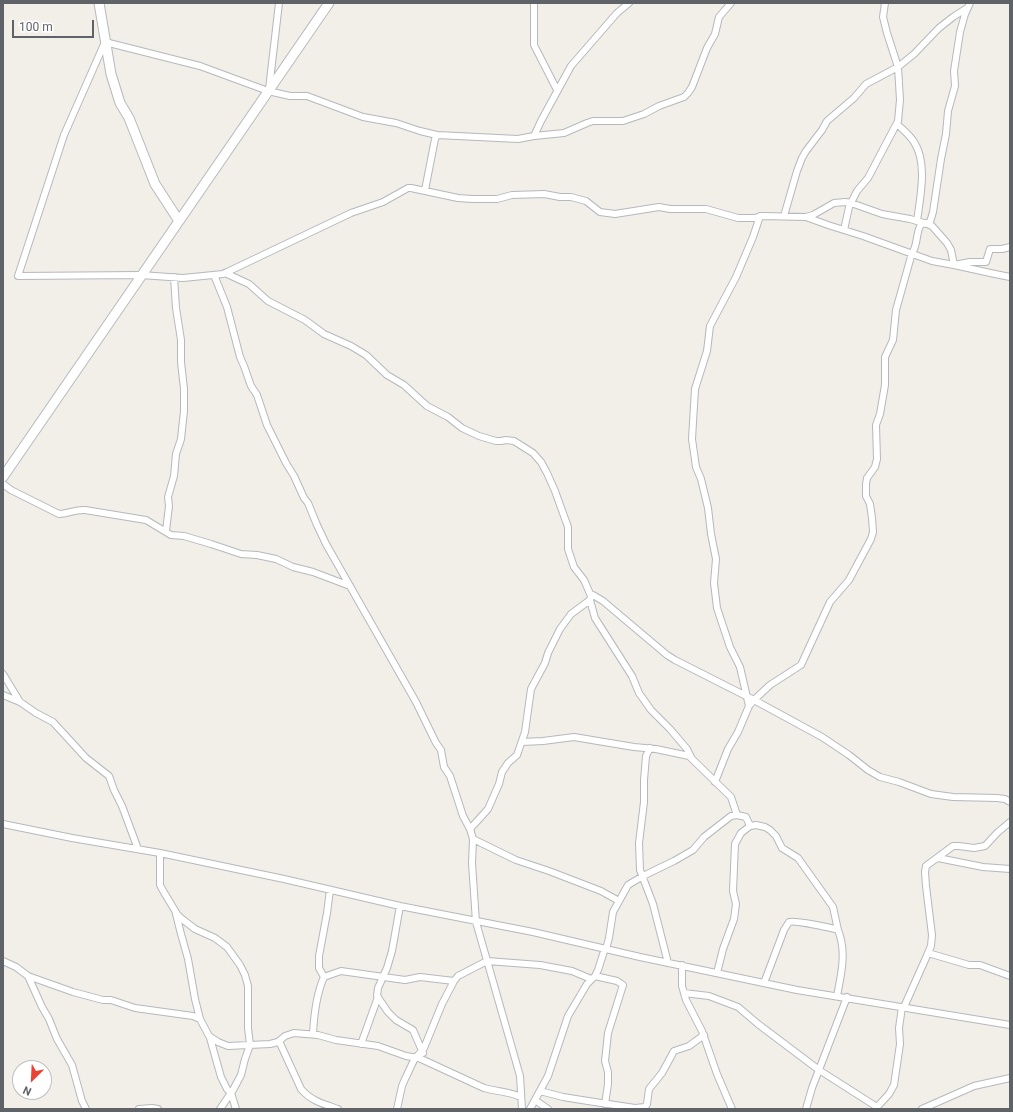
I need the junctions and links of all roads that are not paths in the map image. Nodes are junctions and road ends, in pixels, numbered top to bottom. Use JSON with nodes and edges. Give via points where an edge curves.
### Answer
{"nodes":[{"id":1,"x":99,"y":3,"type":"edge"},
{"id":2,"x":279,"y":3,"type":"edge"},
{"id":3,"x":329,"y":3,"type":"edge"},
{"id":4,"x":534,"y":3,"type":"edge"},
{"id":5,"x":629,"y":3,"type":"edge"},
{"id":6,"x":731,"y":3,"type":"edge"},
{"id":7,"x":884,"y":3,"type":"edge"},
{"id":8,"x":969,"y":6,"type":"edge"},
{"id":9,"x":106,"y":42,"type":"junction"},
{"id":10,"x":898,"y":67,"type":"junction"},
{"id":11,"x":557,"y":90,"type":"junction"},
{"id":12,"x":268,"y":91,"type":"junction"},
{"id":13,"x":897,"y":124,"type":"junction"},
{"id":14,"x":437,"y":135,"type":"junction"},
{"id":15,"x":534,"y":136,"type":"junction"},
{"id":16,"x":425,"y":190,"type":"junction"},
{"id":17,"x":851,"y":203,"type":"junction"},
{"id":18,"x":760,"y":216,"type":"junction"},
{"id":19,"x":784,"y":216,"type":"junction"},
{"id":20,"x":806,"y":217,"type":"junction"},
{"id":21,"x":917,"y":221,"type":"junction"},
{"id":22,"x":179,"y":222,"type":"junction"},
{"id":23,"x":926,"y":224,"type":"junction"},
{"id":24,"x":844,"y":230,"type":"junction"},
{"id":25,"x":1010,"y":247,"type":"edge"},
{"id":26,"x":912,"y":253,"type":"junction"},
{"id":27,"x":954,"y":265,"type":"junction"},
{"id":28,"x":225,"y":273,"type":"junction"},
{"id":29,"x":141,"y":275,"type":"junction"},
{"id":30,"x":214,"y":275,"type":"junction"},
{"id":31,"x":174,"y":277,"type":"junction"},
{"id":32,"x":1010,"y":277,"type":"edge"},
{"id":33,"x":3,"y":477,"type":"edge"},
{"id":34,"x":3,"y":484,"type":"edge"},
{"id":35,"x":166,"y":531,"type":"junction"},
{"id":36,"x":350,"y":586,"type":"junction"},
{"id":37,"x":590,"y":598,"type":"junction"},
{"id":38,"x":3,"y":674,"type":"edge"},
{"id":39,"x":3,"y":695,"type":"edge"},
{"id":40,"x":747,"y":697,"type":"junction"},
{"id":41,"x":754,"y":700,"type":"junction"},
{"id":42,"x":20,"y":702,"type":"junction"},
{"id":43,"x":749,"y":706,"type":"junction"},
{"id":44,"x":522,"y":742,"type":"junction"},
{"id":45,"x":646,"y":748,"type":"junction"},
{"id":46,"x":691,"y":757,"type":"junction"},
{"id":47,"x":715,"y":782,"type":"junction"},
{"id":48,"x":1010,"y":802,"type":"edge"},
{"id":49,"x":737,"y":815,"type":"junction"},
{"id":50,"x":1010,"y":822,"type":"edge"},
{"id":51,"x":3,"y":824,"type":"edge"},
{"id":52,"x":750,"y":826,"type":"junction"},
{"id":53,"x":470,"y":829,"type":"junction"},
{"id":54,"x":473,"y":839,"type":"junction"},
{"id":55,"x":138,"y":849,"type":"junction"},
{"id":56,"x":160,"y":853,"type":"junction"},
{"id":57,"x":936,"y":859,"type":"junction"},
{"id":58,"x":1010,"y":869,"type":"edge"},
{"id":59,"x":643,"y":876,"type":"junction"},
{"id":60,"x":330,"y":890,"type":"junction"},
{"id":61,"x":619,"y":901,"type":"junction"},
{"id":62,"x":400,"y":906,"type":"junction"},
{"id":63,"x":176,"y":912,"type":"junction"},
{"id":64,"x":476,"y":922,"type":"junction"},
{"id":65,"x":838,"y":930,"type":"junction"},
{"id":66,"x":605,"y":949,"type":"junction"},
{"id":67,"x":928,"y":953,"type":"junction"},
{"id":68,"x":487,"y":960,"type":"junction"},
{"id":69,"x":3,"y":961,"type":"edge"},
{"id":70,"x":668,"y":962,"type":"junction"},
{"id":71,"x":682,"y":965,"type":"junction"},
{"id":72,"x":717,"y":973,"type":"junction"},
{"id":73,"x":28,"y":976,"type":"junction"},
{"id":74,"x":383,"y":976,"type":"junction"},
{"id":75,"x":1010,"y":976,"type":"edge"},
{"id":76,"x":324,"y":977,"type":"junction"},
{"id":77,"x":593,"y":977,"type":"junction"},
{"id":78,"x":454,"y":981,"type":"junction"},
{"id":79,"x":764,"y":983,"type":"junction"},
{"id":80,"x":684,"y":993,"type":"junction"},
{"id":81,"x":837,"y":996,"type":"junction"},
{"id":82,"x":378,"y":997,"type":"junction"},
{"id":83,"x":847,"y":998,"type":"junction"},
{"id":84,"x":903,"y":1007,"type":"junction"},
{"id":85,"x":200,"y":1019,"type":"junction"},
{"id":86,"x":1010,"y":1025,"type":"edge"},
{"id":87,"x":313,"y":1034,"type":"junction"},
{"id":88,"x":704,"y":1035,"type":"junction"},
{"id":89,"x":210,"y":1038,"type":"junction"},
{"id":90,"x":279,"y":1041,"type":"junction"},
{"id":91,"x":361,"y":1044,"type":"junction"},
{"id":92,"x":250,"y":1045,"type":"junction"},
{"id":93,"x":422,"y":1051,"type":"junction"},
{"id":94,"x":416,"y":1058,"type":"junction"},
{"id":95,"x":426,"y":1061,"type":"junction"},
{"id":96,"x":819,"y":1070,"type":"junction"},
{"id":97,"x":1010,"y":1078,"type":"edge"},
{"id":98,"x":540,"y":1091,"type":"junction"},
{"id":99,"x":231,"y":1093,"type":"junction"},
{"id":100,"x":521,"y":1097,"type":"junction"},
{"id":101,"x":535,"y":1100,"type":"junction"},
{"id":102,"x":605,"y":1104,"type":"junction"},
{"id":103,"x":326,"y":1107,"type":"edge"},
{"id":104,"x":877,"y":1108,"type":"edge"},
{"id":105,"x":86,"y":1109,"type":"edge"},
{"id":106,"x":139,"y":1109,"type":"edge"},
{"id":107,"x":158,"y":1109,"type":"edge"},
{"id":108,"x":220,"y":1109,"type":"edge"},
{"id":109,"x":236,"y":1109,"type":"edge"},
{"id":110,"x":338,"y":1109,"type":"edge"},
{"id":111,"x":397,"y":1109,"type":"edge"},
{"id":112,"x":522,"y":1109,"type":"edge"},
{"id":113,"x":530,"y":1109,"type":"edge"},
{"id":114,"x":548,"y":1109,"type":"edge"},
{"id":115,"x":732,"y":1109,"type":"edge"},
{"id":116,"x":806,"y":1109,"type":"edge"},
{"id":117,"x":922,"y":1109,"type":"edge"}],
"edges":[{"from":1,"to":9,"type":"street"},
{"from":2,"to":12,"type":"street"},
{"from":3,"to":12,"type":"street"},
{"from":4,"to":11,"type":"street","via":[[534,45]]},
{"from":5,"to":11,"type":"street","via":[[617,12],[580,55]]},
{"from":6,"to":15,"type":"street","via":[[719,17],[715,34],[692,87],[684,96],[623,122],[593,121],[564,134]]},
{"from":7,"to":10,"type":"street","via":[[883,17]]},
{"from":8,"to":10,"type":"street","via":[[938,28]]},
{"from":8,"to":23,"type":"street","via":[[963,20],[958,46],[954,71],[955,86],[948,111],[934,212],[930,222]]},
{"from":9,"to":12,"type":"street","via":[[200,66]]},
{"from":9,"to":22,"type":"street","via":[[111,74],[120,103],[129,118],[156,184]]},
{"from":9,"to":29,"type":"street","via":[[64,135],[18,276]]},
{"from":10,"to":13,"type":"street","via":[[900,100]]},
{"from":10,"to":19,"type":"street","via":[[866,84],[827,121],[802,158]]},
{"from":11,"to":15,"type":"street"},
{"from":12,"to":14,"type":"street","via":[[290,96],[307,96],[363,117]]},
{"from":12,"to":22,"type":"street"},
{"from":13,"to":17,"type":"street","via":[[868,178]]},
{"from":13,"to":21,"type":"street","via":[[915,143],[922,159]]},
{"from":14,"to":15,"type":"street","via":[[518,139]]},
{"from":14,"to":16,"type":"street"},
{"from":16,"to":18,"type":"street","via":[[472,199],[550,194],[578,198],[600,212],[615,214],[660,207],[706,209],[738,218]]},
{"from":16,"to":28,"type":"street","via":[[408,188],[383,202],[351,213]]},
{"from":17,"to":20,"type":"street","via":[[834,203]]},
{"from":17,"to":21,"type":"street","via":[[882,214]]},
{"from":17,"to":24,"type":"street"},
{"from":18,"to":19,"type":"street"},
{"from":18,"to":40,"type":"street","via":[[736,277],[710,326],[707,351],[696,389],[692,439],[696,467],[708,508],[716,559],[714,592],[717,608],[727,641],[740,667]]},
{"from":19,"to":20,"type":"street"},
{"from":20,"to":24,"type":"street"},
{"from":21,"to":23,"type":"street"},
{"from":22,"to":29,"type":"street"},
{"from":23,"to":26,"type":"street","via":[[920,227]]},
{"from":23,"to":27,"type":"street","via":[[932,226],[947,242]]},
{"from":24,"to":26,"type":"street"},
{"from":25,"to":27,"type":"street","via":[[990,249],[986,262]]},
{"from":26,"to":27,"type":"street","via":[[932,261]]},
{"from":26,"to":41,"type":"street","via":[[896,310],[893,340],[885,358],[885,385],[876,425],[876,467],[867,478],[866,496],[870,504],[873,532],[871,539],[852,576],[830,602],[801,666],[770,685]]},
{"from":27,"to":32,"type":"street"},
{"from":28,"to":30,"type":"street"},
{"from":28,"to":37,"type":"street","via":[[249,284],[268,301],[305,320],[324,334],[366,355],[427,406],[462,428],[496,441],[514,441],[533,453],[547,472],[555,491],[568,527],[568,550],[574,567],[584,580]]},
{"from":29,"to":31,"type":"street"},
{"from":29,"to":33,"type":"street"},
{"from":30,"to":31,"type":"street"},
{"from":30,"to":36,"type":"street","via":[[227,306],[240,357],[267,425],[308,503],[326,544]]},
{"from":31,"to":35,"type":"street","via":[[181,340],[184,411],[181,439],[168,497]]},
{"from":34,"to":35,"type":"street","via":[[59,514],[85,510],[129,516],[146,520]]},
{"from":35,"to":36,"type":"street","via":[[171,535],[184,536],[241,554],[276,560]]},
{"from":36,"to":53,"type":"street","via":[[441,750],[444,767],[450,776]]},
{"from":37,"to":40,"type":"street","via":[[593,595],[602,601],[667,655]]},
{"from":37,"to":44,"type":"street","via":[[566,621],[533,683]]},
{"from":37,"to":46,"type":"street","via":[[594,618],[632,676],[639,693]]},
{"from":38,"to":42,"type":"street"},
{"from":39,"to":42,"type":"street"},
{"from":40,"to":41,"type":"street"},
{"from":40,"to":43,"type":"street"},
{"from":41,"to":43,"type":"street"},
{"from":41,"to":48,"type":"street","via":[[822,737],[880,777],[932,794],[997,798]]},
{"from":42,"to":55,"type":"street","via":[[53,722],[86,758],[109,776]]},
{"from":43,"to":47,"type":"street"},
{"from":44,"to":45,"type":"street","via":[[574,737]]},
{"from":44,"to":53,"type":"street","via":[[517,755],[502,772],[488,809]]},
{"from":45,"to":46,"type":"street"},
{"from":45,"to":59,"type":"street","via":[[639,843],[640,870]]},
{"from":46,"to":47,"type":"street"},
{"from":47,"to":49,"type":"street","via":[[731,797]]},
{"from":49,"to":52,"type":"street","via":[[746,817]]},
{"from":49,"to":59,"type":"street","via":[[725,820],[693,850]]},
{"from":50,"to":57,"type":"street","via":[[985,846],[953,846]]},
{"from":51,"to":55,"type":"street"},
{"from":52,"to":65,"type":"street","via":[[756,825],[770,830],[782,848],[798,858],[833,907]]},
{"from":52,"to":72,"type":"street","via":[[735,844],[732,890],[736,904],[734,919]]},
{"from":53,"to":54,"type":"street"},
{"from":54,"to":61,"type":"street","via":[[516,860],[601,891]]},
{"from":54,"to":64,"type":"street"},
{"from":55,"to":56,"type":"street"},
{"from":56,"to":60,"type":"street"},
{"from":56,"to":63,"type":"street","via":[[160,885]]},
{"from":57,"to":58,"type":"street","via":[[983,868]]},
{"from":57,"to":67,"type":"street","via":[[926,866],[925,872],[932,935]]},
{"from":59,"to":61,"type":"street","via":[[628,885]]},
{"from":59,"to":70,"type":"street"},
{"from":60,"to":62,"type":"street"},
{"from":60,"to":76,"type":"street","via":[[319,956],[319,968]]},
{"from":61,"to":66,"type":"street","via":[[613,912]]},
{"from":62,"to":64,"type":"street"},
{"from":62,"to":74,"type":"street","via":[[392,951]]},
{"from":63,"to":85,"type":"street"},
{"from":63,"to":92,"type":"street","via":[[191,926],[215,938],[226,947],[240,966],[248,986]]},
{"from":64,"to":66,"type":"street"},
{"from":64,"to":68,"type":"street"},
{"from":65,"to":79,"type":"street","via":[[797,921],[789,922]]},
{"from":65,"to":81,"type":"street","via":[[843,951]]},
{"from":66,"to":70,"type":"street"},
{"from":66,"to":77,"type":"street"},
{"from":67,"to":75,"type":"street"},
{"from":67,"to":84,"type":"street"},
{"from":68,"to":77,"type":"street","via":[[540,965]]},
{"from":68,"to":78,"type":"street"},
{"from":68,"to":100,"type":"street","via":[[520,1076]]},
{"from":69,"to":73,"type":"street"},
{"from":70,"to":71,"type":"street"},
{"from":71,"to":72,"type":"street"},
{"from":71,"to":80,"type":"street"},
{"from":72,"to":79,"type":"street"},
{"from":73,"to":85,"type":"street","via":[[73,992],[135,1008]]},
{"from":73,"to":105,"type":"street","via":[[72,1065]]},
{"from":74,"to":76,"type":"street","via":[[341,971]]},
{"from":74,"to":78,"type":"street","via":[[404,980],[420,976]]},
{"from":74,"to":82,"type":"street","via":[[377,991]]},
{"from":76,"to":87,"type":"street","via":[[316,1003]]},
{"from":77,"to":98,"type":"street","via":[[568,1016],[548,1076]]},
{"from":77,"to":102,"type":"street","via":[[617,981],[623,985],[608,1033],[605,1061],[608,1084]]},
{"from":78,"to":93,"type":"street"},
{"from":79,"to":81,"type":"street"},
{"from":80,"to":88,"type":"street"},
{"from":80,"to":96,"type":"street","via":[[709,996],[738,1007]]},
{"from":81,"to":83,"type":"street"},
{"from":82,"to":91,"type":"street"},
{"from":82,"to":93,"type":"street","via":[[396,1020],[412,1030]]},
{"from":83,"to":84,"type":"street"},
{"from":83,"to":96,"type":"street"},
{"from":84,"to":86,"type":"street"},
{"from":84,"to":104,"type":"street","via":[[894,1085]]},
{"from":85,"to":89,"type":"street"},
{"from":87,"to":90,"type":"street","via":[[294,1033]]},
{"from":87,"to":91,"type":"street"},
{"from":88,"to":102,"type":"street","via":[[689,1046],[674,1051],[662,1073],[649,1089],[645,1107]]},
{"from":88,"to":115,"type":"street"},
{"from":89,"to":92,"type":"street","via":[[228,1046]]},
{"from":89,"to":99,"type":"street","via":[[221,1077]]},
{"from":90,"to":92,"type":"street"},
{"from":90,"to":103,"type":"street","via":[[301,1089],[306,1096]]},
{"from":91,"to":94,"type":"street","via":[[378,1046]]},
{"from":92,"to":99,"type":"street","via":[[241,1075]]},
{"from":93,"to":94,"type":"street"},
{"from":93,"to":95,"type":"street"},
{"from":94,"to":95,"type":"street"},
{"from":94,"to":111,"type":"street","via":[[402,1086]]},
{"from":95,"to":100,"type":"street","via":[[484,1088]]},
{"from":96,"to":104,"type":"street"},
{"from":96,"to":116,"type":"street"},
{"from":97,"to":117,"type":"street","via":[[974,1086]]},
{"from":98,"to":101,"type":"street"},
{"from":98,"to":102,"type":"street"},
{"from":99,"to":108,"type":"street"},
{"from":99,"to":109,"type":"street"},
{"from":100,"to":112,"type":"street"},
{"from":101,"to":113,"type":"street"},
{"from":101,"to":114,"type":"street"},
{"from":103,"to":110,"type":"street"},
{"from":106,"to":107,"type":"street"}]}
